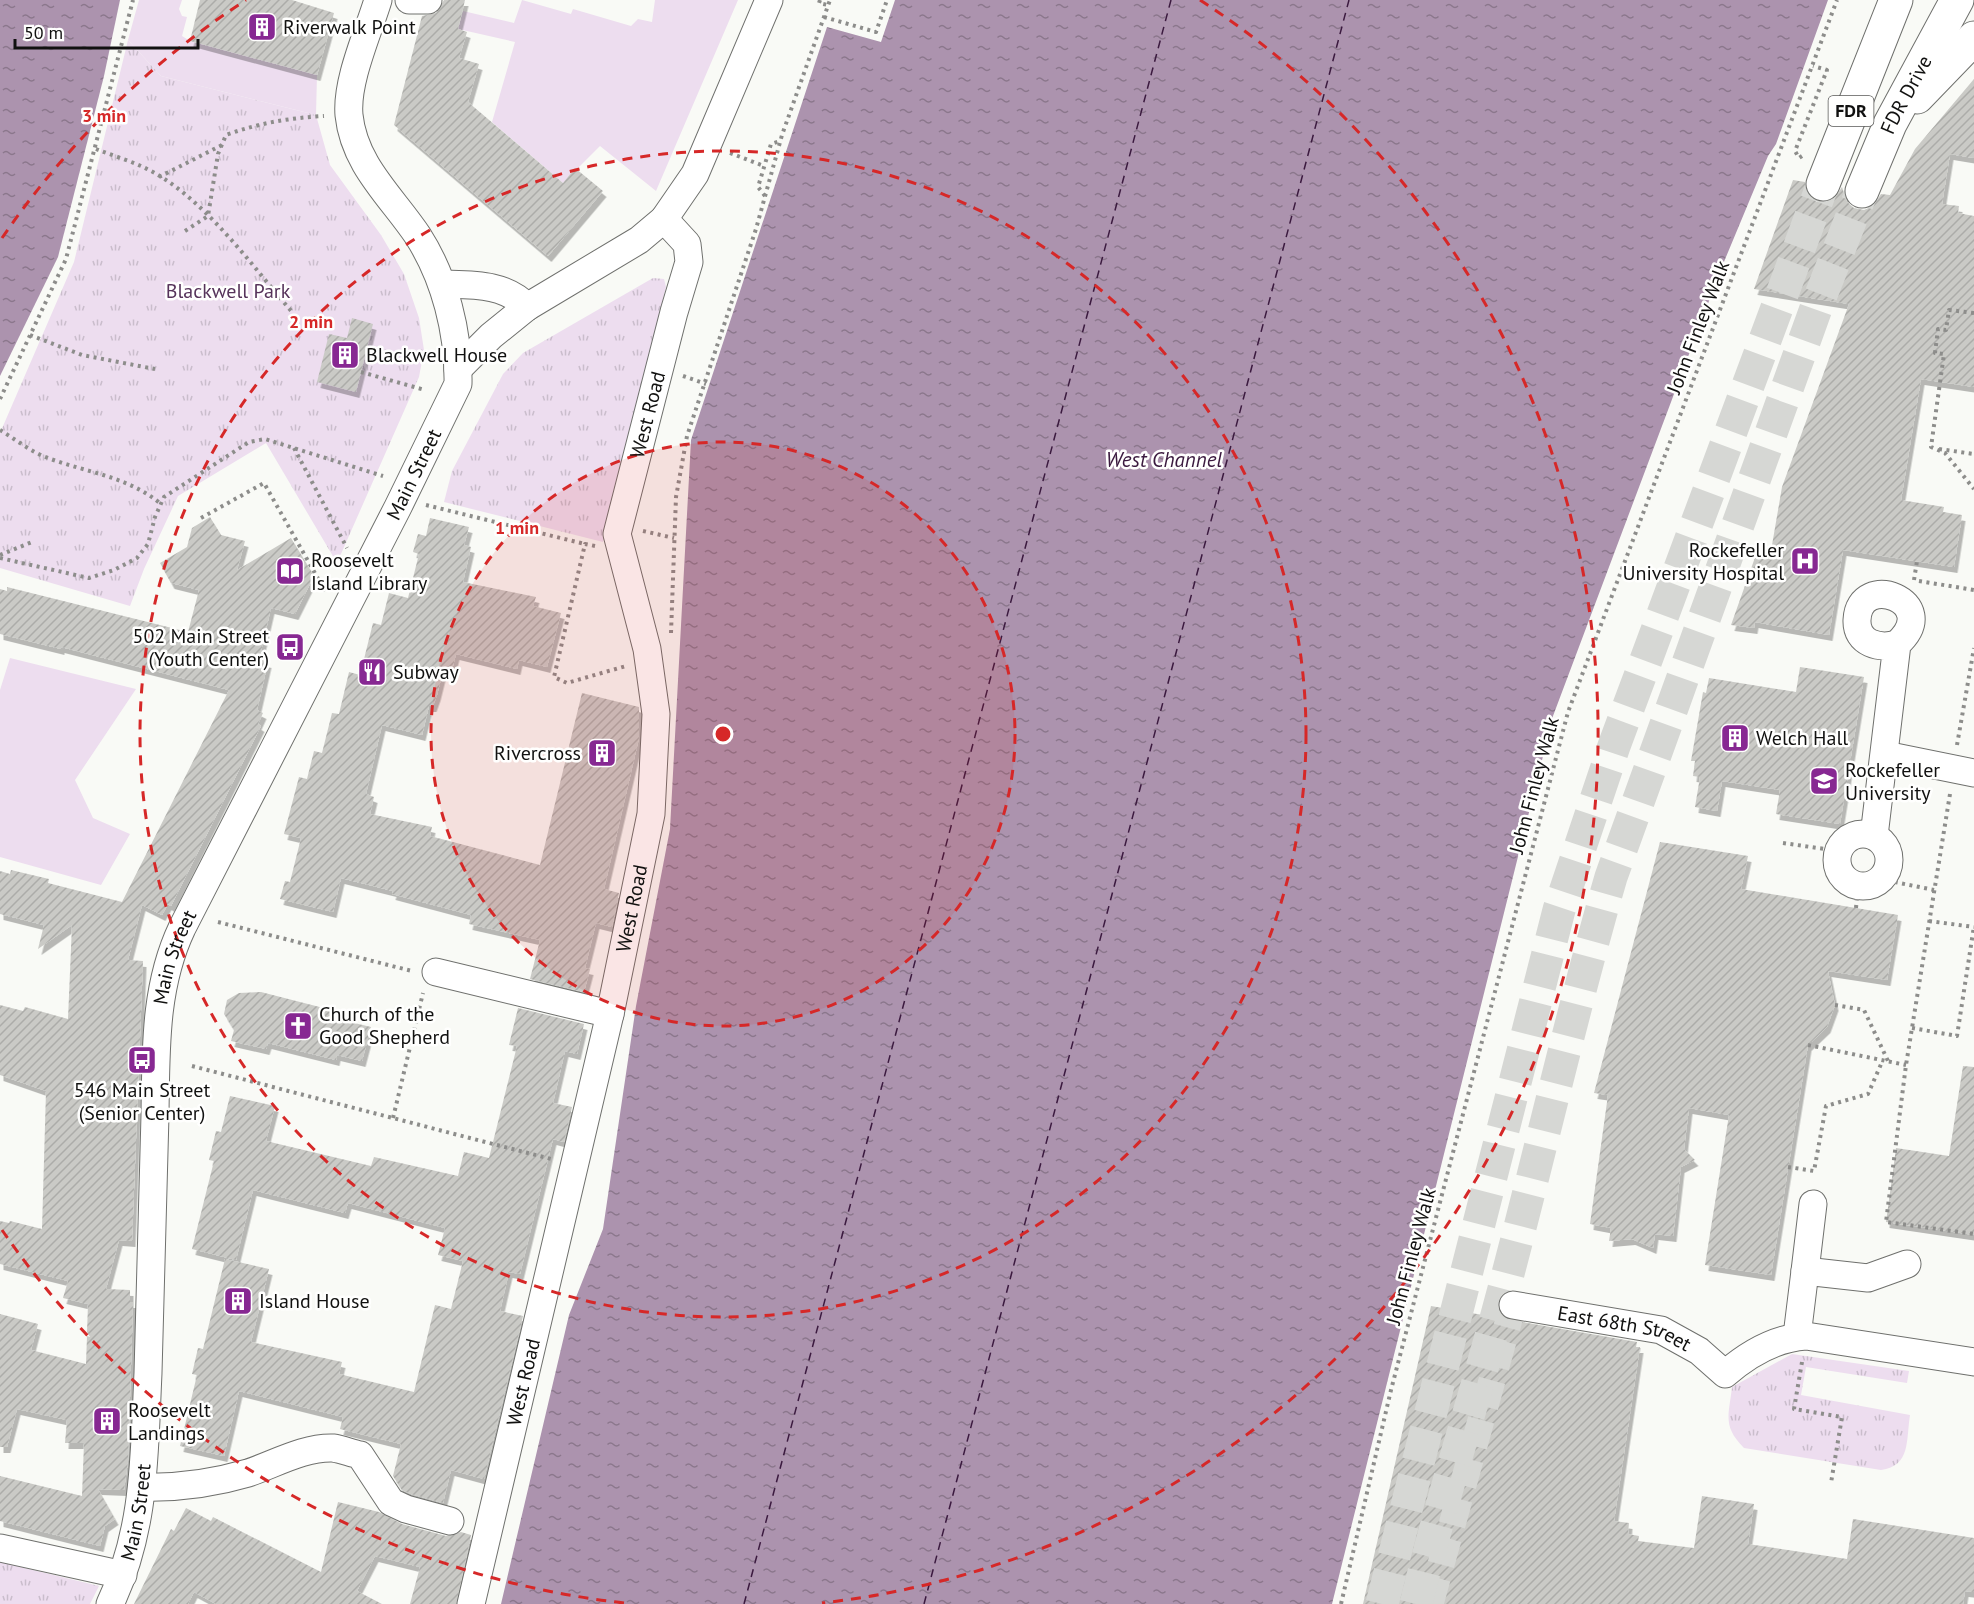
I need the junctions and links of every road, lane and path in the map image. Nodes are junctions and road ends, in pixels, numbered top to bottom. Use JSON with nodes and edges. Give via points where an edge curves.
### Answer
{"nodes":[{"id":1,"x":133,"y":0,"type":"edge"},
{"id":2,"x":378,"y":0,"type":"edge"},
{"id":3,"x":409,"y":0,"type":"edge"},
{"id":4,"x":428,"y":0,"type":"edge"},
{"id":5,"x":769,"y":0,"type":"edge"},
{"id":6,"x":820,"y":0,"type":"edge"},
{"id":7,"x":887,"y":0,"type":"edge"},
{"id":8,"x":1837,"y":0,"type":"edge"},
{"id":9,"x":1896,"y":0,"type":"edge"},
{"id":10,"x":1908,"y":0,"type":"edge"},
{"id":11,"x":1957,"y":0,"type":"edge"},
{"id":12,"x":828,"y":5,"type":"dead end"},
{"id":13,"x":824,"y":17,"type":"dead end"},
{"id":14,"x":1882,"y":38,"type":"junction"},
{"id":15,"x":1974,"y":38,"type":"edge"},
{"id":16,"x":1813,"y":66,"type":"junction"},
{"id":17,"x":325,"y":116,"type":"dead end"},
{"id":18,"x":1890,"y":124,"type":"junction"},
{"id":19,"x":780,"y":141,"type":"dead end"},
{"id":20,"x":222,"y":144,"type":"junction"},
{"id":21,"x":96,"y":149,"type":"junction"},
{"id":22,"x":722,"y":149,"type":"dead end"},
{"id":23,"x":1806,"y":155,"type":"dead end"},
{"id":24,"x":764,"y":166,"type":"junction"},
{"id":25,"x":159,"y":177,"type":"junction"},
{"id":26,"x":1823,"y":184,"type":"tunnel mouth"},
{"id":27,"x":1862,"y":191,"type":"tunnel mouth"},
{"id":28,"x":765,"y":196,"type":"dead end"},
{"id":29,"x":208,"y":216,"type":"junction"},
{"id":30,"x":664,"y":219,"type":"junction"},
{"id":31,"x":186,"y":231,"type":"dead end"},
{"id":32,"x":442,"y":284,"type":"junction"},
{"id":33,"x":526,"y":307,"type":"junction"},
{"id":34,"x":293,"y":313,"type":"dead end"},
{"id":35,"x":1974,"y":314,"type":"edge"},
{"id":36,"x":30,"y":335,"type":"junction"},
{"id":37,"x":155,"y":369,"type":"dead end"},
{"id":38,"x":458,"y":369,"type":"junction"},
{"id":39,"x":361,"y":372,"type":"dead end"},
{"id":40,"x":425,"y":390,"type":"dead end"},
{"id":41,"x":0,"y":399,"type":"edge"},
{"id":42,"x":0,"y":429,"type":"edge"},
{"id":43,"x":1931,"y":447,"type":"junction"},
{"id":44,"x":294,"y":448,"type":"junction"},
{"id":45,"x":1974,"y":454,"type":"edge"},
{"id":46,"x":383,"y":476,"type":"dead end"},
{"id":47,"x":1974,"y":489,"type":"edge"},
{"id":48,"x":161,"y":504,"type":"junction"},
{"id":49,"x":424,"y":504,"type":"dead end"},
{"id":50,"x":201,"y":519,"type":"dead end"},
{"id":51,"x":656,"y":534,"type":"dead end"},
{"id":52,"x":674,"y":538,"type":"dead end"},
{"id":53,"x":32,"y":542,"type":"dead end"},
{"id":54,"x":585,"y":544,"type":"junction"},
{"id":55,"x":347,"y":548,"type":"dead end"},
{"id":56,"x":622,"y":552,"type":"junction"},
{"id":57,"x":0,"y":557,"type":"edge"},
{"id":58,"x":1914,"y":580,"type":"dead end"},
{"id":59,"x":325,"y":591,"type":"dead end"},
{"id":60,"x":1974,"y":591,"type":"edge"},
{"id":61,"x":1898,"y":644,"type":"dead end"},
{"id":62,"x":1974,"y":648,"type":"edge"},
{"id":63,"x":649,"y":660,"type":"junction"},
{"id":64,"x":1973,"y":660,"type":"edge"},
{"id":65,"x":1885,"y":755,"type":"junction"},
{"id":66,"x":1960,"y":770,"type":"edge"},
{"id":67,"x":1874,"y":836,"type":"junction"},
{"id":68,"x":1783,"y":843,"type":"dead end"},
{"id":69,"x":1839,"y":851,"type":"junction"},
{"id":70,"x":1934,"y":890,"type":"junction"},
{"id":71,"x":1865,"y":891,"type":"junction"},
{"id":72,"x":1929,"y":921,"type":"junction"},
{"id":73,"x":218,"y":922,"type":"dead end"},
{"id":74,"x":1974,"y":926,"type":"edge"},
{"id":75,"x":425,"y":976,"type":"junction"},
{"id":76,"x":1835,"y":1005,"type":"dead end"},
{"id":77,"x":610,"y":1014,"type":"junction"},
{"id":78,"x":1912,"y":1028,"type":"junction"},
{"id":79,"x":1808,"y":1045,"type":"dead end"},
{"id":80,"x":1882,"y":1062,"type":"junction"},
{"id":81,"x":1888,"y":1062,"type":"junction"},
{"id":82,"x":1906,"y":1065,"type":"junction"},
{"id":83,"x":192,"y":1066,"type":"dead end"},
{"id":84,"x":393,"y":1118,"type":"junction"},
{"id":85,"x":575,"y":1165,"type":"junction"},
{"id":86,"x":1788,"y":1167,"type":"dead end"},
{"id":87,"x":1812,"y":1204,"type":"dead end"},
{"id":88,"x":1974,"y":1234,"type":"edge"},
{"id":89,"x":1907,"y":1264,"type":"dead end"},
{"id":90,"x":1805,"y":1271,"type":"junction"},
{"id":91,"x":1513,"y":1305,"type":"dead end"},
{"id":92,"x":1800,"y":1346,"type":"junction"},
{"id":93,"x":1974,"y":1362,"type":"edge"},
{"id":94,"x":1831,"y":1483,"type":"dead end"},
{"id":95,"x":142,"y":1487,"type":"junction"},
{"id":96,"x":450,"y":1521,"type":"dead end"},
{"id":97,"x":0,"y":1548,"type":"edge"},
{"id":98,"x":123,"y":1575,"type":"junction"},
{"id":99,"x":110,"y":1604,"type":"edge"},
{"id":100,"x":471,"y":1604,"type":"edge"},
{"id":101,"x":1341,"y":1604,"type":"edge"}],
"edges":[{"from":1,"to":21,"type":"path"},
{"from":2,"to":32,"type":"street","name":"Main Street","via":[[350,93],[352,130],[366,166],[418,237]]},
{"from":3,"to":4,"type":"street"},
{"from":5,"to":30,"type":"street","via":[[695,174]]},
{"from":6,"to":12,"type":"path","via":[[819,3]]},
{"from":7,"to":13,"type":"path","via":[[876,32]]},
{"from":8,"to":16,"type":"path","name":"John Finley Walk"},
{"from":9,"to":14,"type":"highway","number":"FDR"},
{"from":10,"to":14,"type":"highway"},
{"from":11,"to":18,"type":"highway","name":"FDR Drive","number":"FDR"},
{"from":14,"to":26,"type":"highway","number":"FDR"},
{"from":15,"to":18,"type":"highway"},
{"from":16,"to":23,"type":"path","via":[[1827,70],[1795,151],[1799,158]]},
{"from":16,"to":101,"type":"path","name":"John Finley Walk","via":[[1568,712],[1397,1368]]},
{"from":17,"to":20,"type":"path","via":[[256,124],[226,135]]},
{"from":18,"to":27,"type":"highway","name":"FDR Drive","number":"FDR"},
{"from":19,"to":24,"type":"path","via":[[771,144]]},
{"from":20,"to":25,"type":"path"},
{"from":20,"to":29,"type":"path"},
{"from":21,"to":25,"type":"path","via":[[144,167]]},
{"from":21,"to":36,"type":"path","via":[[66,259]]},
{"from":22,"to":24,"type":"path"},
{"from":24,"to":28,"type":"path","via":[[758,187]]},
{"from":25,"to":29,"type":"path"},
{"from":29,"to":31,"type":"path"},
{"from":29,"to":34,"type":"path"},
{"from":30,"to":33,"type":"street","via":[[639,240]]},
{"from":30,"to":56,"type":"street","name":"West Road","via":[[687,244],[689,262],[617,534]]},
{"from":32,"to":33,"type":"street","via":[[508,291]]},
{"from":32,"to":38,"type":"street","name":"Main Street"},
{"from":33,"to":38,"type":"street"},
{"from":35,"to":43,"type":"path","via":[[1949,310],[1946,330],[1938,328],[1935,353],[1944,354]]},
{"from":36,"to":37,"type":"path","via":[[82,355]]},
{"from":36,"to":41,"type":"path"},
{"from":38,"to":95,"type":"street","name":"Main Street","via":[[458,384],[424,455],[182,928],[166,971],[156,1063]]},
{"from":39,"to":40,"type":"path"},
{"from":42,"to":48,"type":"path","via":[[46,458],[118,478]]},
{"from":43,"to":45,"type":"path"},
{"from":43,"to":47,"type":"path","via":[[1946,453]]},
{"from":44,"to":46,"type":"path"},
{"from":44,"to":48,"type":"path","via":[[265,439],[249,442],[164,497]]},
{"from":44,"to":55,"type":"path"},
{"from":48,"to":57,"type":"path","via":[[148,544],[137,558],[114,570],[89,578]]},
{"from":49,"to":54,"type":"path"},
{"from":50,"to":59,"type":"path","via":[[264,483]]},
{"from":51,"to":52,"type":"path"},
{"from":53,"to":57,"type":"path"},
{"from":54,"to":56,"type":"path"},
{"from":54,"to":63,"type":"path","via":[[554,677],[567,683]]},
{"from":56,"to":63,"type":"street","name":"West Road"},
{"from":58,"to":60,"type":"path"},
{"from":61,"to":65,"type":"street"},
{"from":62,"to":64,"type":"path"},
{"from":63,"to":77,"type":"street","name":"West Road","via":[[656,714],[651,814]]},
{"from":64,"to":66,"type":"path"},
{"from":65,"to":66,"type":"street"},
{"from":65,"to":67,"type":"street"},
{"from":66,"to":70,"type":"path"},
{"from":67,"to":69,"type":"street","via":[[1853,836]]},
{"from":67,"to":71,"type":"street","via":[[1885,845],[1890,858],[1887,872]]},
{"from":68,"to":69,"type":"path"},
{"from":69,"to":71,"type":"street","via":[[1837,867],[1841,874]]},
{"from":70,"to":71,"type":"path"},
{"from":70,"to":72,"type":"path"},
{"from":72,"to":74,"type":"path"},
{"from":72,"to":78,"type":"path"},
{"from":73,"to":75,"type":"path"},
{"from":74,"to":78,"type":"path","via":[[1957,1036]]},
{"from":75,"to":77,"type":"street"},
{"from":75,"to":84,"type":"path"},
{"from":76,"to":81,"type":"path","via":[[1864,1010]]},
{"from":77,"to":85,"type":"street","name":"West Road"},
{"from":78,"to":82,"type":"path"},
{"from":79,"to":80,"type":"path"},
{"from":80,"to":81,"type":"path"},
{"from":80,"to":86,"type":"path","via":[[1868,1094],[1826,1106],[1814,1171]]},
{"from":81,"to":82,"type":"path"},
{"from":82,"to":88,"type":"path","via":[[1886,1222]]},
{"from":83,"to":84,"type":"path"},
{"from":84,"to":85,"type":"path"},
{"from":85,"to":100,"type":"street","name":"West Road"},
{"from":87,"to":90,"type":"street"},
{"from":89,"to":90,"type":"street","via":[[1868,1278]]},
{"from":90,"to":92,"type":"street"},
{"from":91,"to":92,"type":"street","name":"East 68th Street","via":[[1661,1330],[1699,1351],[1725,1374],[1758,1350]]},
{"from":92,"to":93,"type":"street"},
{"from":92,"to":94,"type":"path","via":[[1794,1409],[1842,1417]]},
{"from":95,"to":96,"type":"street","via":[[168,1488],[213,1481],[307,1452],[333,1448],[360,1455],[391,1502]]},
{"from":95,"to":98,"type":"street","name":"Main Street","via":[[134,1543]]},
{"from":97,"to":98,"type":"street"},
{"from":98,"to":99,"type":"street","name":"Main Street"}]}
